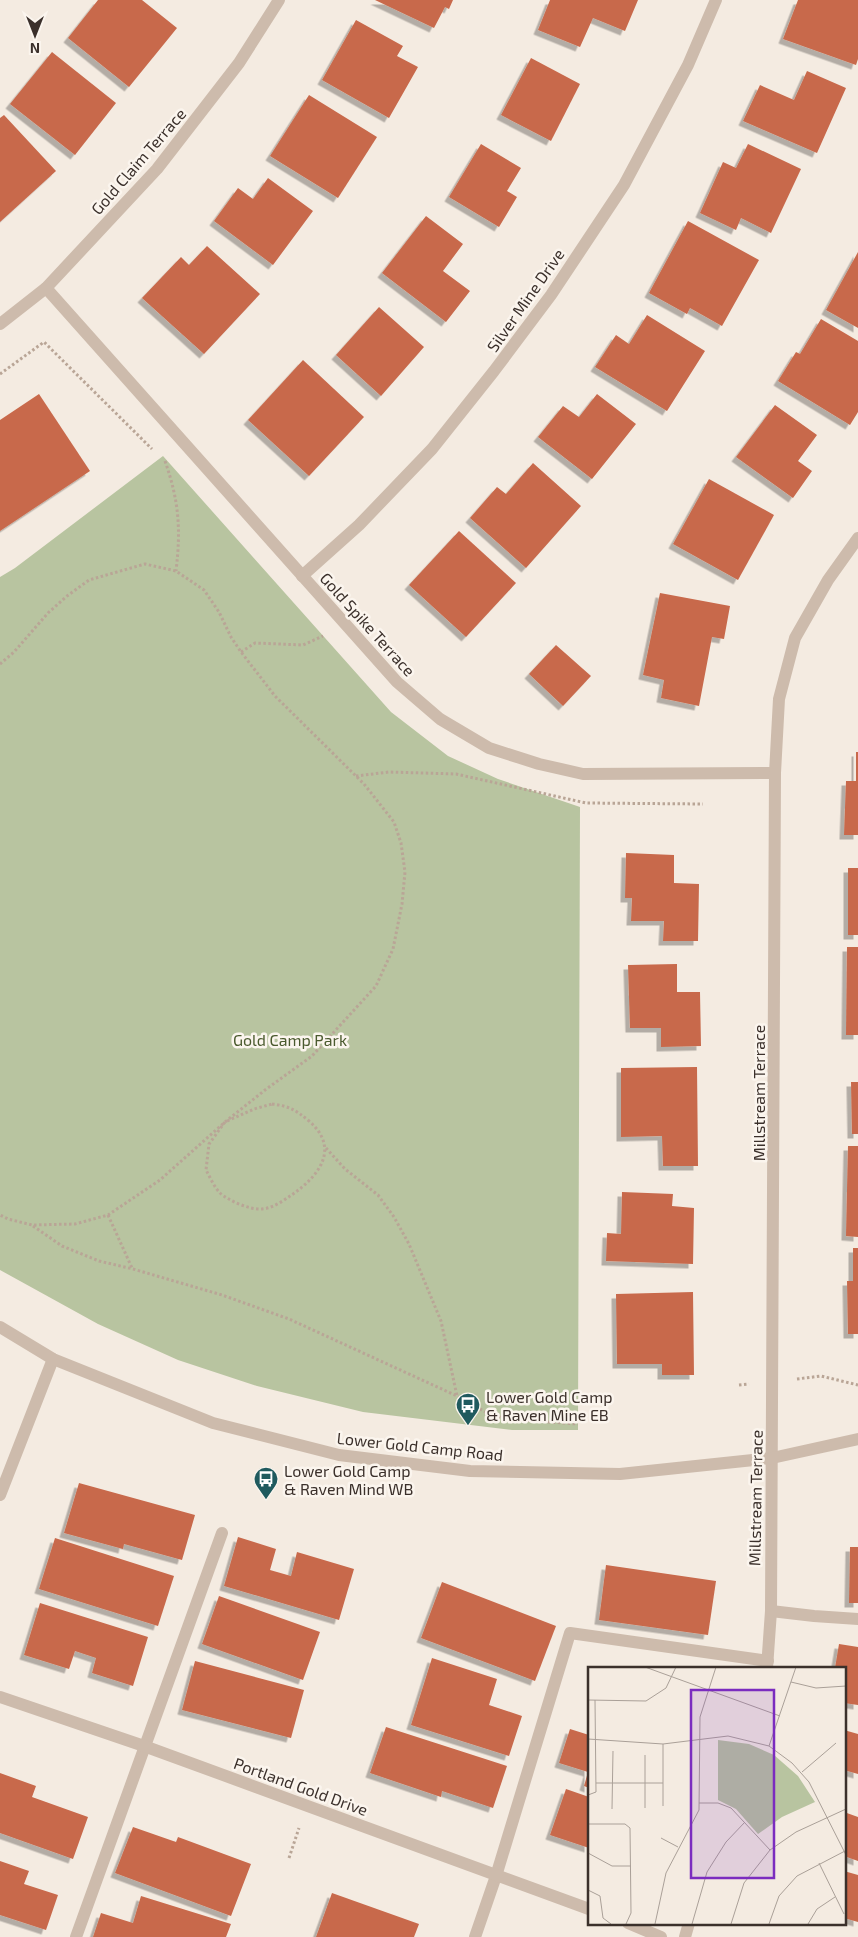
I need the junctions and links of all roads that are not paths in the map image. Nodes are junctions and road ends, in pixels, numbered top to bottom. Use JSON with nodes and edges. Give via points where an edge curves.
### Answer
{"nodes":[{"id":1,"x":279,"y":0,"type":"edge"},
{"id":2,"x":716,"y":0,"type":"edge"},
{"id":3,"x":46,"y":288,"type":"junction"},
{"id":4,"x":0,"y":324,"type":"edge"},
{"id":5,"x":858,"y":538,"type":"edge"},
{"id":6,"x":302,"y":576,"type":"junction"},
{"id":7,"x":775,"y":773,"type":"junction"},
{"id":8,"x":0,"y":1327,"type":"edge"},
{"id":9,"x":53,"y":1359,"type":"junction"},
{"id":10,"x":858,"y":1439,"type":"edge"},
{"id":11,"x":772,"y":1458,"type":"junction"},
{"id":12,"x":0,"y":1495,"type":"edge"},
{"id":13,"x":222,"y":1533,"type":"dead end"},
{"id":14,"x":771,"y":1611,"type":"junction"},
{"id":15,"x":858,"y":1620,"type":"edge"},
{"id":16,"x":768,"y":1665,"type":"edge"},
{"id":17,"x":0,"y":1697,"type":"edge"},
{"id":18,"x":144,"y":1746,"type":"junction"},
{"id":19,"x":496,"y":1876,"type":"junction"},
{"id":20,"x":588,"y":1909,"type":"edge"},
{"id":21,"x":630,"y":1924,"type":"edge"},
{"id":22,"x":689,"y":1924,"type":"edge"},
{"id":23,"x":76,"y":1937,"type":"edge"},
{"id":24,"x":475,"y":1937,"type":"edge"},
{"id":25,"x":662,"y":1937,"type":"edge"},
{"id":26,"x":685,"y":1937,"type":"edge"}],
"edges":[{"from":1,"to":3,"type":"street","name":"Gold Claim Terrace","via":[[239,63],[157,169]]},
{"from":2,"to":6,"type":"street","name":"Silver Mine Drive","via":[[688,65],[624,185],[551,295],[432,449],[359,525]]},
{"from":3,"to":4,"type":"street","name":"Gold Claim Terrace"},
{"from":3,"to":6,"type":"street","name":"Gold Spike Terrace"},
{"from":5,"to":7,"type":"street","name":"Millstream Terrace","via":[[828,580],[795,638],[779,699]]},
{"from":6,"to":7,"type":"street","name":"Gold Spike Terrace","via":[[397,682],[440,719],[489,748],[583,774]]},
{"from":7,"to":11,"type":"street","name":"Millstream Terrace"},
{"from":8,"to":9,"type":"street","name":"Lower Gold Camp Road"},
{"from":9,"to":11,"type":"street","name":"Lower Gold Camp Road","via":[[213,1423],[339,1455],[470,1471],[620,1474]]},
{"from":9,"to":12,"type":"street"},
{"from":10,"to":11,"type":"street","name":"Lower Gold Camp Road"},
{"from":11,"to":14,"type":"street","name":"Millstream Terrace"},
{"from":13,"to":18,"type":"street"},
{"from":14,"to":15,"type":"street"},
{"from":14,"to":16,"type":"street","name":"Millstream Terrace"},
{"from":16,"to":19,"type":"street","via":[[570,1633]]},
{"from":17,"to":18,"type":"street","name":"Portland Gold Drive"},
{"from":18,"to":19,"type":"street","name":"Portland Gold Drive"},
{"from":18,"to":23,"type":"street"},
{"from":19,"to":20,"type":"street","name":"Portland Gold Drive"},
{"from":19,"to":24,"type":"street"},
{"from":21,"to":25,"type":"street"},
{"from":22,"to":26,"type":"street"}]}
